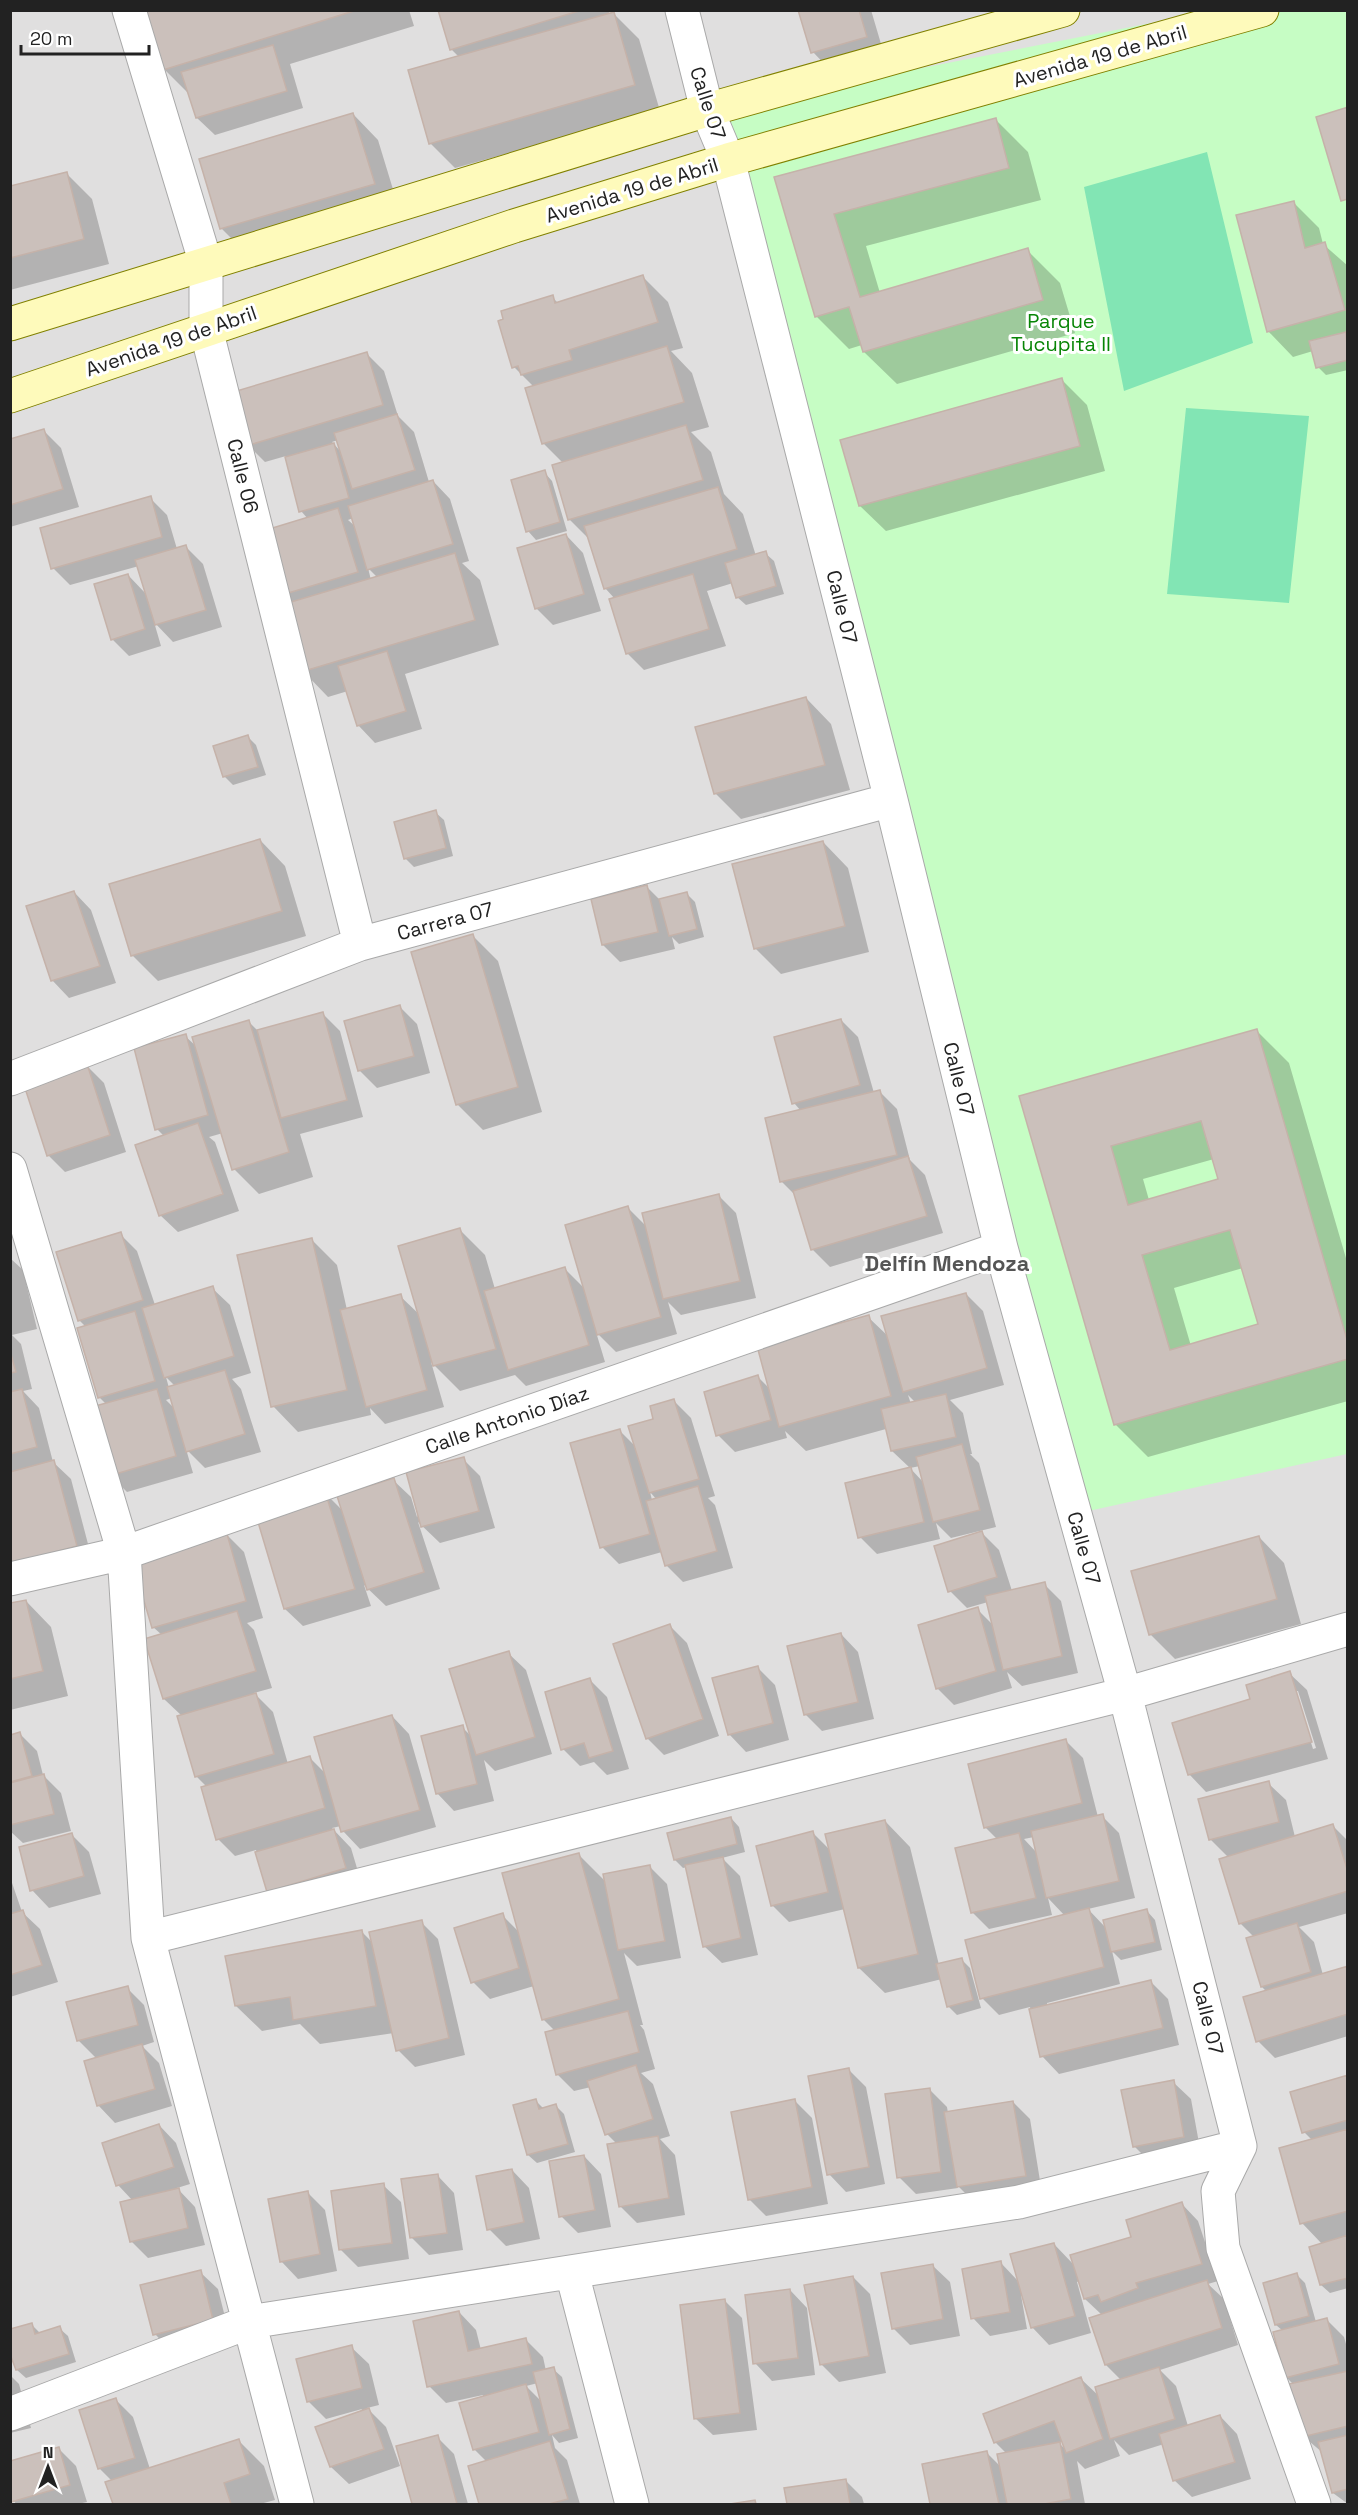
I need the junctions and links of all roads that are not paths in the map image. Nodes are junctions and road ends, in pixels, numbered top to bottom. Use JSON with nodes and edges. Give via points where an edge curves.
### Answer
{"nodes":[{"id":1,"x":129,"y":10,"type":"edge"},
{"id":2,"x":682,"y":10,"type":"edge"},
{"id":3,"x":1064,"y":10,"type":"edge"},
{"id":4,"x":1248,"y":12,"type":"edge"},
{"id":5,"x":707,"y":110,"type":"junction"},
{"id":6,"x":728,"y":160,"type":"junction"},
{"id":7,"x":206,"y":264,"type":"junction"},
{"id":8,"x":10,"y":324,"type":"edge"},
{"id":9,"x":206,"y":329,"type":"junction"},
{"id":10,"x":10,"y":396,"type":"edge"},
{"id":11,"x":891,"y":800,"type":"junction"},
{"id":12,"x":360,"y":944,"type":"junction"},
{"id":13,"x":10,"y":1079,"type":"edge"},
{"id":14,"x":10,"y":1169,"type":"edge"},
{"id":15,"x":1001,"y":1248,"type":"junction"},
{"id":16,"x":124,"y":1553,"type":"junction"},
{"id":17,"x":10,"y":1580,"type":"edge"},
{"id":18,"x":1347,"y":1629,"type":"edge"},
{"id":19,"x":1125,"y":1694,"type":"junction"},
{"id":20,"x":148,"y":1938,"type":"junction"},
{"id":21,"x":1240,"y":2146,"type":"junction"},
{"id":22,"x":572,"y":2273,"type":"junction"},
{"id":23,"x":249,"y":2322,"type":"junction"},
{"id":24,"x":10,"y":2414,"type":"edge"},
{"id":25,"x":297,"y":2505,"type":"edge"},
{"id":26,"x":632,"y":2505,"type":"edge"},
{"id":27,"x":1314,"y":2505,"type":"edge"}],
"edges":[{"from":1,"to":7,"type":"street","name":"Calle 06"},
{"from":2,"to":5,"type":"street","name":"Calle 07"},
{"from":3,"to":5,"type":"street"},
{"from":4,"to":6,"type":"street","name":"Avenida 19 de Abril"},
{"from":5,"to":6,"type":"street","name":"Calle 07"},
{"from":5,"to":7,"type":"street"},
{"from":6,"to":9,"type":"street","name":"Avenida 19 de Abril","via":[[514,226]]},
{"from":6,"to":11,"type":"street","name":"Calle 07"},
{"from":7,"to":8,"type":"street"},
{"from":7,"to":9,"type":"street","name":"Calle 06"},
{"from":9,"to":10,"type":"street","name":"Avenida 19 de Abril"},
{"from":9,"to":12,"type":"street","name":"Calle 06"},
{"from":11,"to":12,"type":"street","name":"Carrera 07"},
{"from":11,"to":15,"type":"street","name":"Calle 07"},
{"from":12,"to":13,"type":"street","name":"Carrera 07"},
{"from":14,"to":16,"type":"street"},
{"from":15,"to":16,"type":"street","name":"Calle Antonio Díaz"},
{"from":15,"to":19,"type":"street","name":"Calle 07"},
{"from":16,"to":17,"type":"street","name":"Calle Antonio Díaz"},
{"from":16,"to":20,"type":"street"},
{"from":18,"to":19,"type":"street"},
{"from":19,"to":20,"type":"street"},
{"from":19,"to":21,"type":"street","name":"Calle 07"},
{"from":20,"to":23,"type":"street"},
{"from":21,"to":22,"type":"street","via":[[1019,2202]]},
{"from":21,"to":27,"type":"street","via":[[1218,2190],[1223,2248]]},
{"from":22,"to":23,"type":"street"},
{"from":22,"to":26,"type":"street"},
{"from":23,"to":24,"type":"street"},
{"from":23,"to":25,"type":"street"}]}
